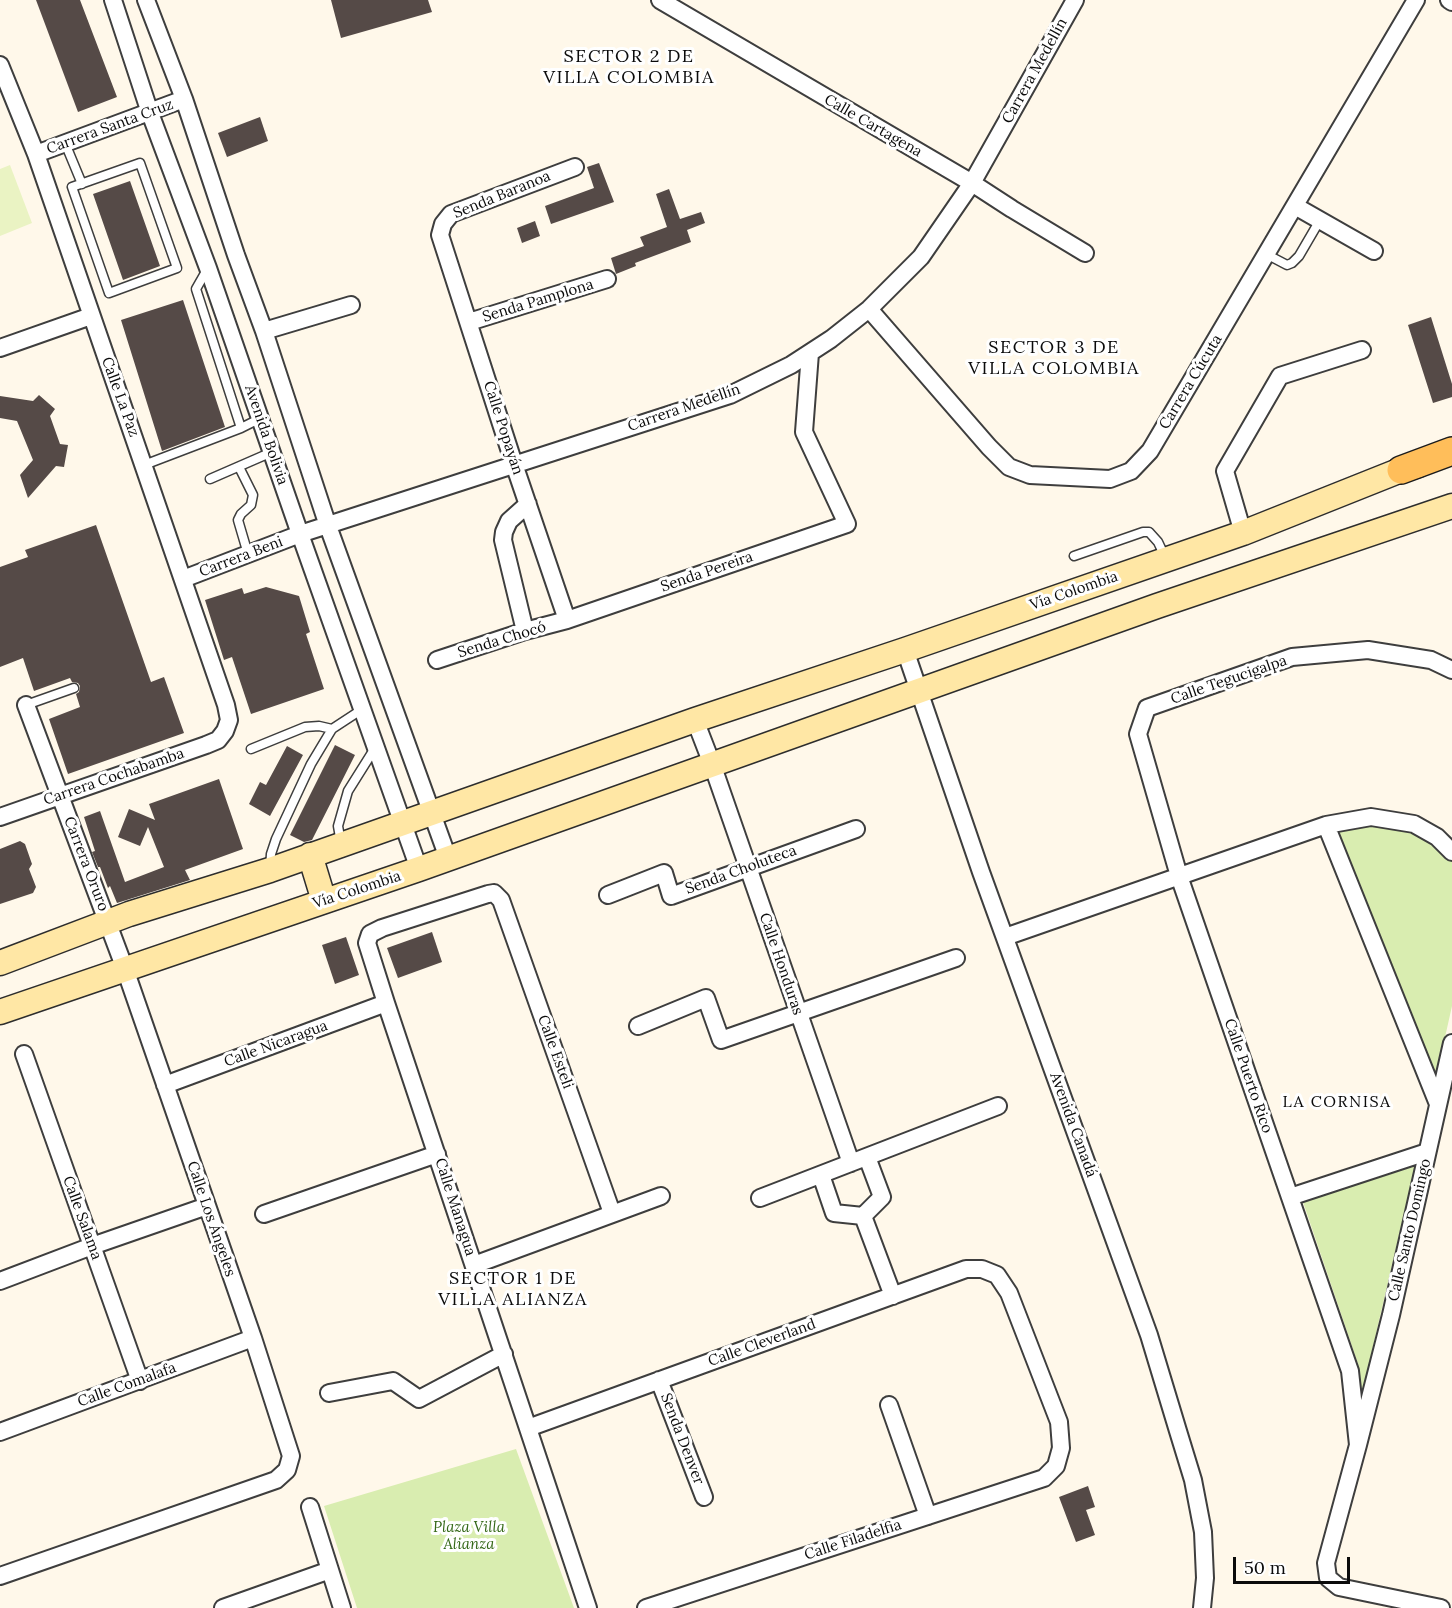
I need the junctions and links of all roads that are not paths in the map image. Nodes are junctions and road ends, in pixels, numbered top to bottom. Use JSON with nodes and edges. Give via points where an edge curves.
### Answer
{"nodes":[{"id":1,"x":113,"y":0,"type":"edge"},
{"id":2,"x":146,"y":0,"type":"edge"},
{"id":3,"x":660,"y":0,"type":"edge"},
{"id":4,"x":1075,"y":0,"type":"edge"},
{"id":5,"x":1416,"y":0,"type":"edge"},
{"id":6,"x":0,"y":65,"type":"edge"},
{"id":7,"x":184,"y":99,"type":"junction"},
{"id":8,"x":150,"y":113,"type":"junction"},
{"id":9,"x":66,"y":144,"type":"junction"},
{"id":10,"x":36,"y":154,"type":"junction"},
{"id":11,"x":575,"y":166,"type":"dead end"},
{"id":12,"x":972,"y":183,"type":"junction"},
{"id":13,"x":82,"y":184,"type":"junction"},
{"id":14,"x":1295,"y":206,"type":"junction"},
{"id":15,"x":1320,"y":220,"type":"junction"},
{"id":16,"x":440,"y":235,"type":"joint"},
{"id":17,"x":1374,"y":251,"type":"dead end"},
{"id":18,"x":1086,"y":253,"type":"dead end"},
{"id":19,"x":1266,"y":255,"type":"junction"},
{"id":20,"x":208,"y":268,"type":"junction"},
{"id":21,"x":607,"y":279,"type":"dead end"},
{"id":22,"x":351,"y":305,"type":"dead end"},
{"id":23,"x":869,"y":309,"type":"junction"},
{"id":24,"x":91,"y":316,"type":"junction"},
{"id":25,"x":469,"y":322,"type":"junction"},
{"id":26,"x":264,"y":331,"type":"junction"},
{"id":27,"x":0,"y":348,"type":"edge"},
{"id":28,"x":1362,"y":350,"type":"dead end"},
{"id":29,"x":810,"y":353,"type":"junction"},
{"id":30,"x":261,"y":418,"type":"junction"},
{"id":31,"x":241,"y":429,"type":"junction"},
{"id":32,"x":1452,"y":451,"type":"edge"},
{"id":33,"x":272,"y":452,"type":"junction"},
{"id":34,"x":1452,"y":456,"type":"edge"},
{"id":35,"x":514,"y":464,"type":"junction"},
{"id":36,"x":144,"y":465,"type":"junction"},
{"id":37,"x":239,"y":466,"type":"junction"},
{"id":38,"x":1401,"y":470,"type":"junction"},
{"id":39,"x":210,"y":479,"type":"dead end"},
{"id":40,"x":528,"y":504,"type":"junction"},
{"id":41,"x":1452,"y":506,"type":"edge"},
{"id":42,"x":328,"y":526,"type":"junction"},
{"id":43,"x":1242,"y":533,"type":"junction"},
{"id":44,"x":300,"y":534,"type":"junction"},
{"id":45,"x":248,"y":554,"type":"junction"},
{"id":46,"x":1074,"y":556,"type":"dead end"},
{"id":47,"x":1166,"y":559,"type":"junction"},
{"id":48,"x":183,"y":579,"type":"junction"},
{"id":49,"x":567,"y":620,"type":"junction"},
{"id":50,"x":525,"y":631,"type":"junction"},
{"id":51,"x":905,"y":650,"type":"junction"},
{"id":52,"x":437,"y":660,"type":"dead end"},
{"id":53,"x":1452,"y":670,"type":"edge"},
{"id":54,"x":74,"y":688,"type":"dead end"},
{"id":55,"x":918,"y":691,"type":"junction"},
{"id":56,"x":26,"y":705,"type":"joint"},
{"id":57,"x":1147,"y":708,"type":"joint"},
{"id":58,"x":361,"y":710,"type":"junction"},
{"id":59,"x":695,"y":720,"type":"junction"},
{"id":60,"x":332,"y":729,"type":"junction"},
{"id":61,"x":225,"y":731,"type":"joint"},
{"id":62,"x":375,"y":748,"type":"junction"},
{"id":63,"x":251,"y":749,"type":"dead end"},
{"id":64,"x":712,"y":764,"type":"junction"},
{"id":65,"x":60,"y":796,"type":"junction"},
{"id":66,"x":432,"y":812,"type":"junction"},
{"id":67,"x":0,"y":817,"type":"edge"},
{"id":68,"x":402,"y":824,"type":"junction"},
{"id":69,"x":1326,"y":825,"type":"junction"},
{"id":70,"x":856,"y":829,"type":"dead end"},
{"id":71,"x":342,"y":844,"type":"junction"},
{"id":72,"x":1452,"y":852,"type":"edge"},
{"id":73,"x":310,"y":855,"type":"junction"},
{"id":74,"x":448,"y":858,"type":"junction"},
{"id":75,"x":748,"y":868,"type":"junction"},
{"id":76,"x":419,"y":869,"type":"junction"},
{"id":77,"x":270,"y":870,"type":"junction"},
{"id":78,"x":1179,"y":876,"type":"junction"},
{"id":79,"x":494,"y":893,"type":"joint"},
{"id":80,"x":608,"y":895,"type":"dead end"},
{"id":81,"x":324,"y":901,"type":"junction"},
{"id":82,"x":109,"y":922,"type":"junction"},
{"id":83,"x":1005,"y":937,"type":"junction"},
{"id":84,"x":956,"y":958,"type":"dead end"},
{"id":85,"x":0,"y":963,"type":"edge"},
{"id":86,"x":125,"y":969,"type":"junction"},
{"id":87,"x":386,"y":1004,"type":"junction"},
{"id":88,"x":0,"y":1012,"type":"edge"},
{"id":89,"x":799,"y":1013,"type":"junction"},
{"id":90,"x":638,"y":1026,"type":"dead end"},
{"id":91,"x":1452,"y":1043,"type":"edge"},
{"id":92,"x":24,"y":1054,"type":"dead end"},
{"id":93,"x":165,"y":1084,"type":"junction"},
{"id":94,"x":1438,"y":1104,"type":"junction"},
{"id":95,"x":998,"y":1106,"type":"dead end"},
{"id":96,"x":1427,"y":1152,"type":"junction"},
{"id":97,"x":437,"y":1154,"type":"junction"},
{"id":98,"x":867,"y":1157,"type":"junction"},
{"id":99,"x":851,"y":1163,"type":"junction"},
{"id":100,"x":821,"y":1175,"type":"junction"},
{"id":101,"x":662,"y":1196,"type":"dead end"},
{"id":102,"x":1290,"y":1197,"type":"junction"},
{"id":103,"x":760,"y":1198,"type":"dead end"},
{"id":104,"x":207,"y":1206,"type":"junction"},
{"id":105,"x":612,"y":1213,"type":"junction"},
{"id":106,"x":264,"y":1214,"type":"dead end"},
{"id":107,"x":863,"y":1216,"type":"junction"},
{"id":108,"x":92,"y":1246,"type":"junction"},
{"id":109,"x":474,"y":1265,"type":"junction"},
{"id":110,"x":0,"y":1281,"type":"edge"},
{"id":111,"x":893,"y":1296,"type":"junction"},
{"id":112,"x":253,"y":1338,"type":"junction"},
{"id":113,"x":504,"y":1354,"type":"junction"},
{"id":114,"x":659,"y":1380,"type":"junction"},
{"id":115,"x":140,"y":1381,"type":"junction"},
{"id":116,"x":329,"y":1393,"type":"dead end"},
{"id":117,"x":889,"y":1405,"type":"dead end"},
{"id":118,"x":528,"y":1428,"type":"junction"},
{"id":119,"x":0,"y":1432,"type":"edge"},
{"id":120,"x":1359,"y":1445,"type":"junction"},
{"id":121,"x":1056,"y":1466,"type":"joint"},
{"id":122,"x":704,"y":1497,"type":"dead end"},
{"id":123,"x":310,"y":1507,"type":"dead end"},
{"id":124,"x":928,"y":1516,"type":"junction"},
{"id":125,"x":330,"y":1570,"type":"junction"},
{"id":126,"x":0,"y":1576,"type":"edge"},
{"id":127,"x":686,"y":1601,"type":"edge"},
{"id":128,"x":1394,"y":1604,"type":"edge"},
{"id":129,"x":223,"y":1608,"type":"edge"},
{"id":130,"x":342,"y":1608,"type":"edge"},
{"id":131,"x":588,"y":1608,"type":"edge"},
{"id":132,"x":646,"y":1608,"type":"edge"},
{"id":133,"x":1202,"y":1608,"type":"edge"},
{"id":134,"x":1441,"y":1608,"type":"edge"}],
"edges":[{"from":1,"to":8,"type":"street","name":"Avenida Bolivia"},
{"from":2,"to":7,"type":"street","name":"Avenida Bolivia"},
{"from":3,"to":12,"type":"street","name":"Calle Cartagena"},
{"from":4,"to":12,"type":"street","name":"Carrera Medellín"},
{"from":5,"to":14,"type":"street","name":"Carrera Cúcuta"},
{"from":6,"to":10,"type":"street","name":"Calle La Paz"},
{"from":7,"to":8,"type":"street","name":"Carrera Santa Cruz"},
{"from":7,"to":26,"type":"street","name":"Avenida Bolivia"},
{"from":8,"to":9,"type":"street","name":"Carrera Santa Cruz"},
{"from":8,"to":20,"type":"street","name":"Avenida Bolivia"},
{"from":9,"to":10,"type":"street","name":"Carrera Santa Cruz"},
{"from":9,"to":13,"type":"lane"},
{"from":10,"to":24,"type":"street","name":"Calle La Paz"},
{"from":11,"to":16,"type":"street","name":"Senda Baranoa","via":[[451,214],[442,224]]},
{"from":12,"to":18,"type":"street","name":"Calle Cartagena"},
{"from":12,"to":23,"type":"street","name":"Carrera Medellín","via":[[921,256]]},
{"from":13,"to":13,"type":"lane","via":[[72,188],[109,293],[177,268],[140,163]]},
{"from":14,"to":15,"type":"street"},
{"from":14,"to":19,"type":"street","name":"Carrera Cúcuta"},
{"from":15,"to":17,"type":"street"},
{"from":15,"to":19,"type":"lane","via":[[1292,263],[1287,265]]},
{"from":16,"to":25,"type":"street","name":"Calle Popayán"},
{"from":19,"to":23,"type":"street","name":"Carrera Cúcuta","via":[[1150,452],[1131,471],[1110,479],[1030,475],[1009,467]]},
{"from":20,"to":30,"type":"street","name":"Avenida Bolivia"},
{"from":20,"to":31,"type":"lane","via":[[196,290]]},
{"from":21,"to":25,"type":"street","name":"Senda Pamplona"},
{"from":22,"to":26,"type":"street"},
{"from":23,"to":29,"type":"street","name":"Carrera Medellín"},
{"from":24,"to":27,"type":"street"},
{"from":24,"to":36,"type":"street","name":"Calle La Paz"},
{"from":25,"to":35,"type":"street","name":"Calle Popayán"},
{"from":26,"to":42,"type":"street","name":"Avenida Bolivia"},
{"from":28,"to":43,"type":"street","via":[[1280,376],[1225,471]]},
{"from":29,"to":35,"type":"street","name":"Carrera Medellín","via":[[730,395]]},
{"from":29,"to":49,"type":"street","name":"Senda Pereira","via":[[804,432],[847,524]]},
{"from":30,"to":31,"type":"lane"},
{"from":30,"to":33,"type":"street","name":"Avenida Bolivia"},
{"from":31,"to":36,"type":"lane"},
{"from":32,"to":38,"type":"main road"},
{"from":33,"to":37,"type":"lane"},
{"from":33,"to":44,"type":"street","name":"Avenida Bolivia"},
{"from":34,"to":38,"type":"main road","name":"Vía Colombia"},
{"from":35,"to":40,"type":"street","name":"Calle Popayán"},
{"from":35,"to":42,"type":"street","name":"Carrera Medellín"},
{"from":36,"to":48,"type":"street","name":"Calle La Paz"},
{"from":37,"to":39,"type":"lane"},
{"from":37,"to":45,"type":"lane","via":[[254,495],[238,520]]},
{"from":38,"to":43,"type":"main road","name":"Vía Colombia"},
{"from":40,"to":49,"type":"street","name":"Calle Popayán"},
{"from":40,"to":50,"type":"street","via":[[509,521],[503,540]]},
{"from":41,"to":55,"type":"main road","name":"Vía Colombia"},
{"from":42,"to":44,"type":"street","name":"Carrera Medellín"},
{"from":42,"to":66,"type":"street","name":"Avenida Bolivia"},
{"from":43,"to":47,"type":"main road","name":"Vía Colombia"},
{"from":44,"to":45,"type":"street","name":"Carrera Beni"},
{"from":44,"to":58,"type":"street","name":"Avenida Bolivia"},
{"from":45,"to":48,"type":"street","name":"Carrera Beni"},
{"from":46,"to":47,"type":"lane","via":[[1149,532]]},
{"from":47,"to":51,"type":"main road","name":"Vía Colombia"},
{"from":48,"to":61,"type":"street","name":"Calle La Paz","via":[[226,705],[229,720]]},
{"from":49,"to":50,"type":"street","name":"Senda Chocó"},
{"from":50,"to":52,"type":"street","name":"Senda Chocó"},
{"from":51,"to":55,"type":"street","name":"Avenida Canadá"},
{"from":51,"to":59,"type":"main road","name":"Vía Colombia"},
{"from":53,"to":57,"type":"street","name":"Calle Tegucigalpa","via":[[1431,660],[1368,650],[1292,657]]},
{"from":54,"to":56,"type":"lane"},
{"from":55,"to":64,"type":"main road","name":"Vía Colombia"},
{"from":55,"to":83,"type":"street","name":"Avenida Canadá"},
{"from":56,"to":65,"type":"street","name":"Carrera Oruro"},
{"from":57,"to":78,"type":"street","name":"Calle Puerto Rico","via":[[1138,734]]},
{"from":58,"to":60,"type":"lane"},
{"from":58,"to":62,"type":"street","name":"Avenida Bolivia"},
{"from":59,"to":64,"type":"street"},
{"from":59,"to":66,"type":"main road","name":"Vía Colombia"},
{"from":60,"to":63,"type":"lane","via":[[305,727]]},
{"from":60,"to":77,"type":"lane","via":[[296,794],[271,854]]},
{"from":61,"to":65,"type":"street","name":"Carrera Cochabamba","via":[[218,740],[206,745]]},
{"from":62,"to":68,"type":"street","name":"Avenida Bolivia"},
{"from":62,"to":71,"type":"lane","via":[[348,790],[338,826]]},
{"from":64,"to":74,"type":"main road","name":"Vía Colombia"},
{"from":64,"to":75,"type":"street","name":"Calle Honduras"},
{"from":65,"to":67,"type":"street","name":"Carrera Cochabamba"},
{"from":65,"to":82,"type":"street","name":"Carrera Oruro"},
{"from":66,"to":68,"type":"main road","name":"Vía Colombia"},
{"from":66,"to":74,"type":"street","name":"Avenida Bolivia"},
{"from":68,"to":71,"type":"main road","name":"Vía Colombia"},
{"from":68,"to":76,"type":"street","name":"Avenida Bolivia"},
{"from":69,"to":72,"type":"street","via":[[1371,817],[1414,824],[1437,837]]},
{"from":69,"to":78,"type":"street"},
{"from":69,"to":94,"type":"street"},
{"from":70,"to":75,"type":"street","name":"Senda Choluteca"},
{"from":71,"to":73,"type":"main road","name":"Vía Colombia"},
{"from":73,"to":77,"type":"main road","name":"Vía Colombia"},
{"from":73,"to":81,"type":"main road"},
{"from":74,"to":76,"type":"main road","name":"Vía Colombia"},
{"from":75,"to":80,"type":"street","name":"Senda Choluteca","via":[[671,896],[664,873]]},
{"from":75,"to":89,"type":"street","name":"Calle Honduras"},
{"from":76,"to":81,"type":"main road","name":"Vía Colombia"},
{"from":77,"to":82,"type":"main road","name":"Vía Colombia"},
{"from":78,"to":83,"type":"street"},
{"from":78,"to":102,"type":"street","name":"Calle Puerto Rico"},
{"from":79,"to":87,"type":"street","name":"Calle Managua","via":[[370,934],[368,943]]},
{"from":79,"to":105,"type":"street","name":"Calle Esteli","via":[[501,900]]},
{"from":81,"to":86,"type":"main road","name":"Vía Colombia"},
{"from":82,"to":85,"type":"main road","name":"Vía Colombia"},
{"from":82,"to":86,"type":"street","name":"Carrera Oruro"},
{"from":83,"to":133,"type":"street","name":"Avenida Canadá","via":[[1149,1335],[1193,1480],[1203,1532]]},
{"from":84,"to":89,"type":"street"},
{"from":86,"to":88,"type":"main road","name":"Vía Colombia"},
{"from":86,"to":93,"type":"street","name":"Calle Los Ángeles"},
{"from":87,"to":93,"type":"street","name":"Calle Nicaragua"},
{"from":87,"to":97,"type":"street","name":"Calle Managua"},
{"from":89,"to":90,"type":"street","via":[[721,1040],[706,998]]},
{"from":89,"to":99,"type":"street","name":"Calle Honduras"},
{"from":91,"to":94,"type":"street","name":"Calle Santo Domingo"},
{"from":92,"to":108,"type":"street","name":"Calle Salama"},
{"from":93,"to":104,"type":"street","name":"Calle Los Ángeles"},
{"from":94,"to":96,"type":"street","name":"Calle Santo Domingo"},
{"from":95,"to":98,"type":"street"},
{"from":96,"to":102,"type":"street"},
{"from":96,"to":120,"type":"street","name":"Calle Santo Domingo"},
{"from":97,"to":106,"type":"street"},
{"from":97,"to":109,"type":"street","name":"Calle Managua"},
{"from":98,"to":99,"type":"street"},
{"from":98,"to":107,"type":"street","via":[[882,1197]]},
{"from":99,"to":100,"type":"street"},
{"from":100,"to":103,"type":"street"},
{"from":100,"to":107,"type":"street","via":[[834,1213]]},
{"from":101,"to":105,"type":"street"},
{"from":102,"to":120,"type":"street","name":"Calle Puerto Rico","via":[[1350,1371]]},
{"from":104,"to":108,"type":"street"},
{"from":104,"to":112,"type":"street","name":"Calle Los Ángeles"},
{"from":105,"to":109,"type":"street"},
{"from":107,"to":111,"type":"street"},
{"from":108,"to":110,"type":"street"},
{"from":108,"to":115,"type":"street","name":"Calle Salama"},
{"from":109,"to":113,"type":"street","name":"Calle Managua"},
{"from":111,"to":114,"type":"street","name":"Calle Cleverland"},
{"from":111,"to":121,"type":"street","name":"Calle Cleverland","via":[[966,1269],[982,1269],[997,1275],[1009,1293],[1059,1422],[1061,1448]]},
{"from":112,"to":115,"type":"street","name":"Calle Comalafa"},
{"from":112,"to":126,"type":"street","name":"Calle Los Ángeles","via":[[291,1456],[287,1470],[276,1480]]},
{"from":113,"to":116,"type":"street","via":[[419,1399],[393,1381]]},
{"from":113,"to":118,"type":"street","name":"Calle Managua"},
{"from":114,"to":118,"type":"street","name":"Calle Cleverland"},
{"from":114,"to":122,"type":"street","name":"Senda Denver"},
{"from":115,"to":119,"type":"street","name":"Calle Comalafa"},
{"from":117,"to":124,"type":"street"},
{"from":118,"to":131,"type":"street","name":"Calle Managua"},
{"from":120,"to":128,"type":"street","name":"Calle Santo Domingo","via":[[1326,1563],[1328,1578],[1339,1587]]},
{"from":121,"to":124,"type":"street","name":"Calle Filadelfia","via":[[1044,1478]]},
{"from":123,"to":125,"type":"street"},
{"from":124,"to":127,"type":"street","name":"Calle Filadelfia"},
{"from":125,"to":129,"type":"street"},
{"from":125,"to":130,"type":"street"},
{"from":127,"to":132,"type":"street","name":"Calle Filadelfia"},
{"from":128,"to":134,"type":"street"}]}
